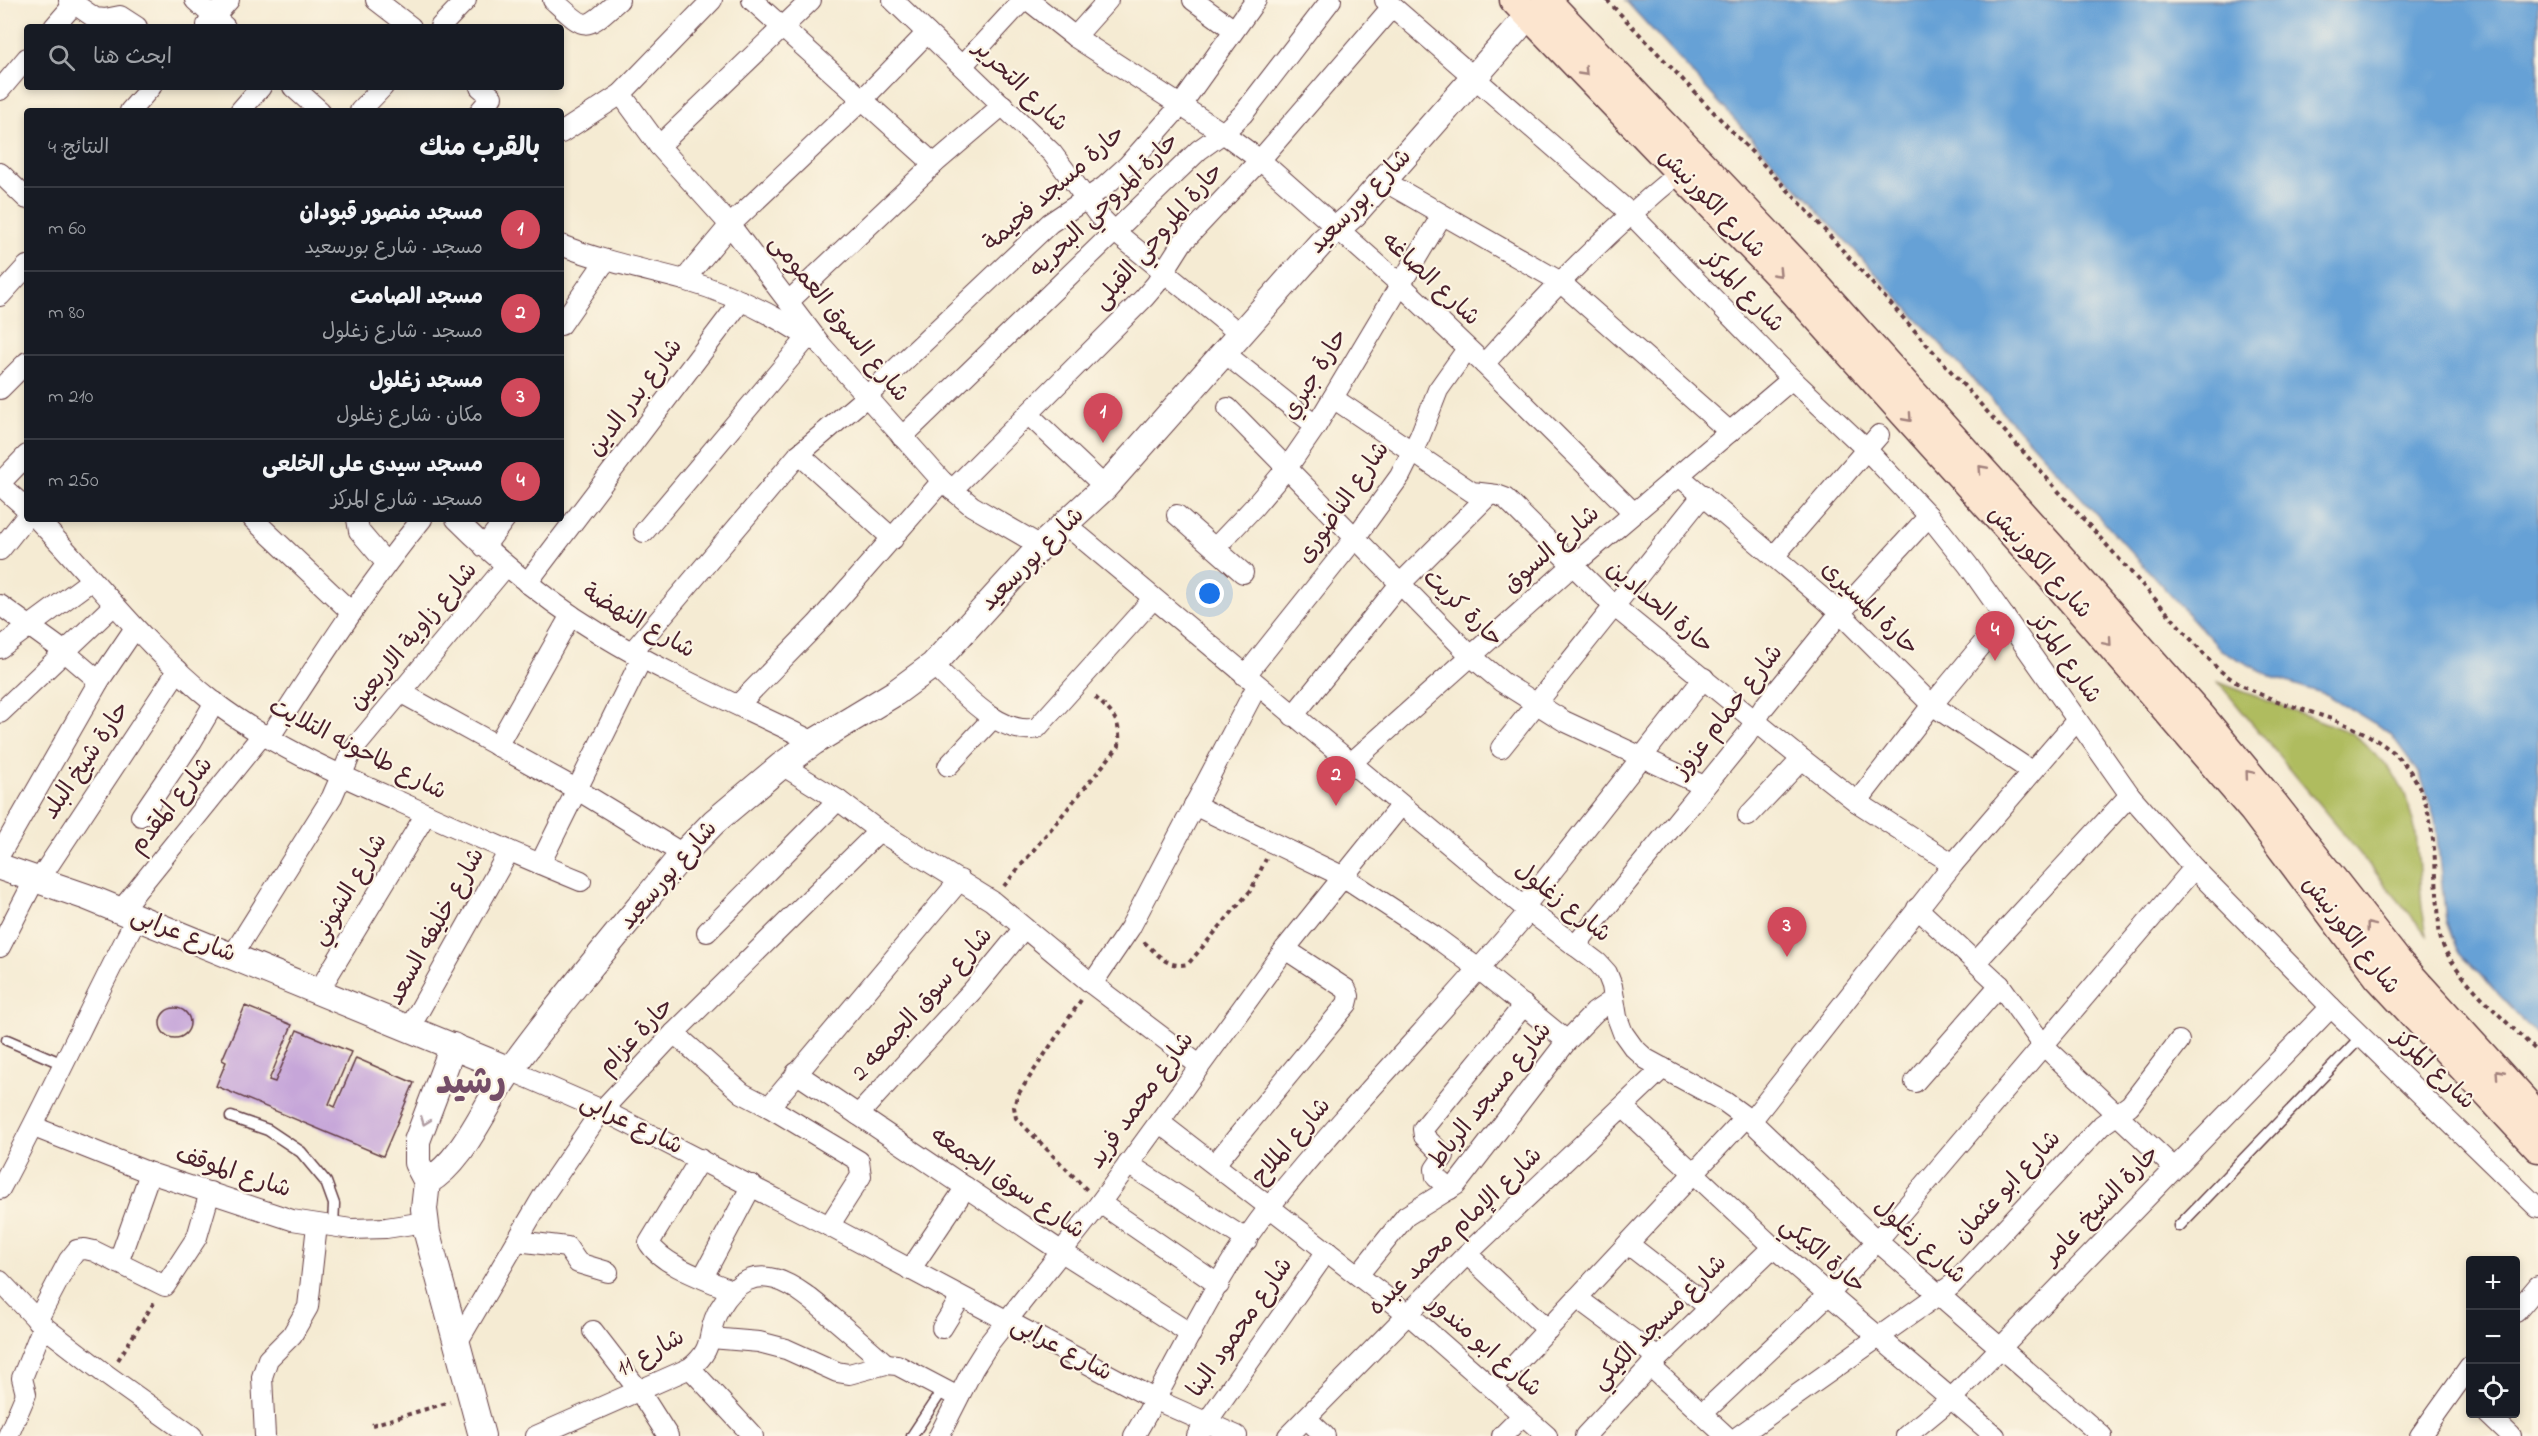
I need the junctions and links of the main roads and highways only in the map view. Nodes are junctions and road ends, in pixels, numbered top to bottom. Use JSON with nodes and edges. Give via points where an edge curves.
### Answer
{"nodes":[{"id":1,"x":1530,"y":5,"type":"edge"},
{"id":2,"x":1567,"y":39,"type":"junction"},
{"id":3,"x":2538,"y":1116,"type":"edge"},
{"id":4,"x":2538,"y":1148,"type":"edge"}],
"edges":[{"from":1,"to":2,"type":"main road","name":"شارع الكورنيش"},
{"from":3,"to":2,"type":"main road","name":"شارع الكورنيش","one_way":true,"via":[[2398,962],[2200,715],[1807,275]]},
{"from":2,"to":4,"type":"main road","name":"شارع الكورنيش","one_way":true,"via":[[1680,172],[1790,286],[2072,600],[2253,810],[2379,978]]}]}
